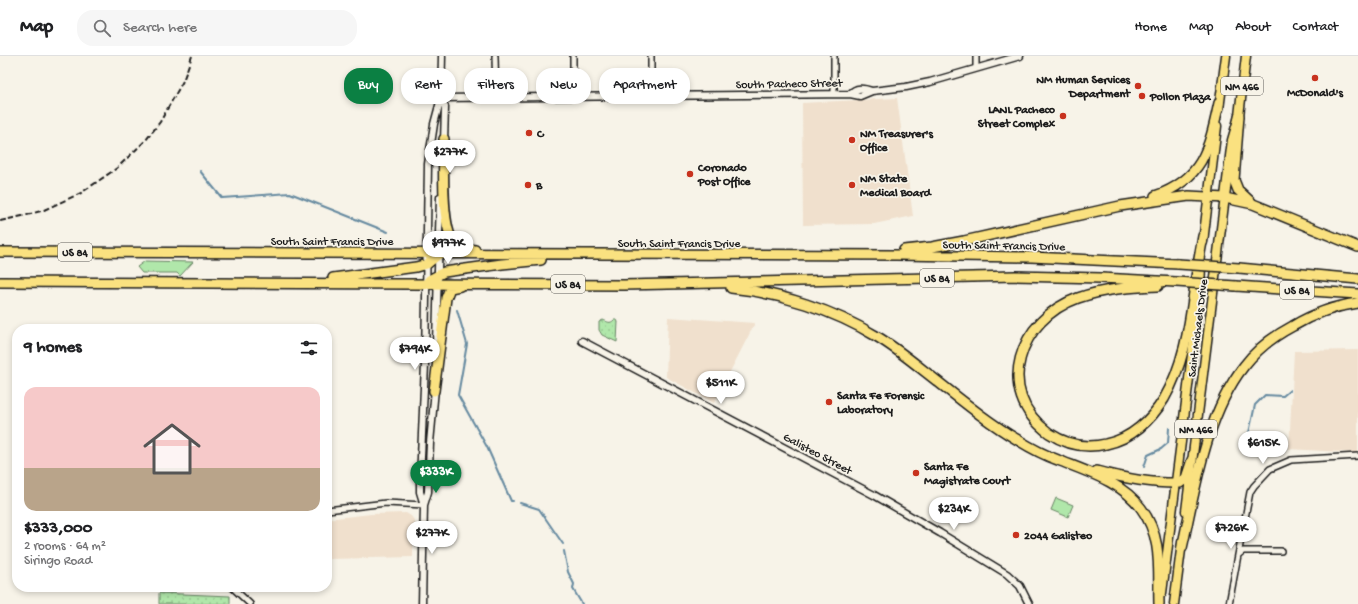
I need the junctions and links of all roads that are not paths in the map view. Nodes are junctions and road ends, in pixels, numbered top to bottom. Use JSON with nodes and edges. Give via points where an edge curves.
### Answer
{"nodes":[{"id":1,"x":442,"y":56,"type":"edge"},
{"id":2,"x":495,"y":56,"type":"edge"},
{"id":3,"x":572,"y":56,"type":"edge"},
{"id":4,"x":651,"y":56,"type":"edge"},
{"id":5,"x":834,"y":56,"type":"edge"},
{"id":6,"x":976,"y":56,"type":"edge"},
{"id":7,"x":1020,"y":56,"type":"edge"},
{"id":8,"x":1226,"y":56,"type":"edge"},
{"id":9,"x":1246,"y":56,"type":"edge"},
{"id":10,"x":442,"y":68,"type":"edge"},
{"id":11,"x":495,"y":68,"type":"edge"},
{"id":12,"x":572,"y":68,"type":"edge"},
{"id":13,"x":651,"y":68,"type":"edge"},
{"id":14,"x":976,"y":68,"type":"junction"},
{"id":15,"x":834,"y":94,"type":"junction"},
{"id":16,"x":690,"y":96,"type":"edge"},
{"id":17,"x":1220,"y":103,"type":"junction"},
{"id":18,"x":439,"y":104,"type":"edge"},
{"id":19,"x":444,"y":104,"type":"edge"},
{"id":20,"x":1238,"y":116,"type":"junction"},
{"id":21,"x":444,"y":139,"type":"junction"},
{"id":22,"x":1208,"y":197,"type":"junction"},
{"id":23,"x":1225,"y":198,"type":"junction"},
{"id":24,"x":1253,"y":204,"type":"junction"},
{"id":25,"x":1120,"y":206,"type":"junction"},
{"id":26,"x":1203,"y":236,"type":"junction"},
{"id":27,"x":1358,"y":246,"type":"edge"},
{"id":28,"x":0,"y":252,"type":"edge"},
{"id":29,"x":29,"y":252,"type":"junction"},
{"id":30,"x":439,"y":254,"type":"junction"},
{"id":31,"x":528,"y":254,"type":"junction"},
{"id":32,"x":589,"y":255,"type":"junction"},
{"id":33,"x":848,"y":255,"type":"junction"},
{"id":34,"x":0,"y":256,"type":"edge"},
{"id":35,"x":427,"y":259,"type":"junction"},
{"id":36,"x":438,"y":279,"type":"junction"},
{"id":37,"x":1358,"y":279,"type":"edge"},
{"id":38,"x":0,"y":282,"type":"edge"},
{"id":39,"x":302,"y":283,"type":"junction"},
{"id":40,"x":427,"y":283,"type":"junction"},
{"id":41,"x":466,"y":284,"type":"junction"},
{"id":42,"x":698,"y":284,"type":"junction"},
{"id":43,"x":1176,"y":284,"type":"junction"},
{"id":44,"x":1358,"y":294,"type":"edge"},
{"id":45,"x":1358,"y":303,"type":"edge"},
{"id":46,"x":582,"y":341,"type":"dead end"},
{"id":47,"x":434,"y":391,"type":"junction"},
{"id":48,"x":1358,"y":456,"type":"edge"},
{"id":49,"x":1192,"y":460,"type":"junction"},
{"id":50,"x":1078,"y":467,"type":"junction"},
{"id":51,"x":1176,"y":483,"type":"junction"},
{"id":52,"x":424,"y":505,"type":"junction"},
{"id":53,"x":332,"y":509,"type":"edge"},
{"id":54,"x":1182,"y":548,"type":"junction"},
{"id":55,"x":1281,"y":551,"type":"dead end"},
{"id":56,"x":1238,"y":555,"type":"junction"},
{"id":57,"x":237,"y":592,"type":"edge"},
{"id":58,"x":250,"y":604,"type":"edge"},
{"id":59,"x":422,"y":604,"type":"edge"},
{"id":60,"x":1029,"y":604,"type":"edge"},
{"id":61,"x":1160,"y":604,"type":"edge"},
{"id":62,"x":1174,"y":604,"type":"edge"},
{"id":63,"x":1229,"y":604,"type":"edge"}],
"edges":[{"from":1,"to":10,"type":"street"},
{"from":2,"to":11,"type":"street"},
{"from":3,"to":12,"type":"street"},
{"from":4,"to":13,"type":"street"},
{"from":5,"to":15,"type":"street"},
{"from":6,"to":14,"type":"street"},
{"from":7,"to":14,"type":"street","name":"South Pacheco Street"},
{"from":8,"to":17,"type":"main road","name":"Saint Michaels Drive","number":"NM 466"},
{"from":9,"to":20,"type":"main road","name":"Saint Michaels Drive","number":"NM 466"},
{"from":14,"to":15,"type":"street","name":"South Pacheco Street","via":[[930,82],[872,91],[860,88],[850,94]]},
{"from":15,"to":16,"type":"street","name":"South Pacheco Street"},
{"from":17,"to":22,"type":"main road","name":"Saint Michaels Drive","number":"NM 466"},
{"from":17,"to":25,"type":"highway","via":[[1206,154],[1188,178],[1164,193]]},
{"from":18,"to":35,"type":"street","via":[[429,152]]},
{"from":19,"to":21,"type":"street"},
{"from":20,"to":23,"type":"main road","name":"Saint Michaels Drive","number":"NM 466","via":[[1232,140]]},
{"from":20,"to":24,"type":"highway","via":[[1234,180],[1238,190]]},
{"from":21,"to":30,"type":"street","via":[[440,184]]},
{"from":21,"to":31,"type":"highway","via":[[445,209],[449,233],[455,243],[463,248]]},
{"from":22,"to":23,"type":"highway"},
{"from":22,"to":25,"type":"highway","via":[[1180,196]]},
{"from":22,"to":26,"type":"main road","name":"Saint Michaels Drive","number":"NM 466"},
{"from":23,"to":24,"type":"highway"},
{"from":23,"to":49,"type":"main road","name":"Saint Michaels Drive","number":"NM 466"},
{"from":24,"to":27,"type":"highway"},
{"from":25,"to":33,"type":"highway","via":[[932,247]]},
{"from":26,"to":43,"type":"highway","via":[[1186,342],[1171,385],[1163,400],[1143,425],[1125,438],[1108,444],[1079,446],[1056,438],[1032,417],[1024,403],[1018,377],[1022,350],[1037,324],[1053,310],[1092,294],[1117,288]]},
{"from":26,"to":51,"type":"main road","name":"Saint Michaels Drive","number":"NM 466","via":[[1200,291]]},
{"from":28,"to":29,"type":"highway","name":"South Saint Francis Drive","number":"US 84"},
{"from":29,"to":34,"type":"highway"},
{"from":29,"to":35,"type":"highway","name":"South Saint Francis Drive","number":"US 84","via":[[182,252]]},
{"from":30,"to":31,"type":"highway","name":"South Saint Francis Drive","number":"US 84"},
{"from":30,"to":35,"type":"highway"},
{"from":30,"to":36,"type":"street"},
{"from":31,"to":32,"type":"highway","name":"South Saint Francis Drive","number":"US 84"},
{"from":32,"to":33,"type":"highway","name":"South Saint Francis Drive","number":"US 84"},
{"from":32,"to":36,"type":"highway","via":[[451,271]]},
{"from":33,"to":37,"type":"highway","name":"South Saint Francis Drive","number":"US 84","bridge":true,"via":[[1031,257],[1239,268]]},
{"from":35,"to":39,"type":"highway","via":[[416,268]]},
{"from":35,"to":40,"type":"street"},
{"from":36,"to":40,"type":"highway","number":"US 84"},
{"from":36,"to":41,"type":"highway","number":"US 84"},
{"from":36,"to":47,"type":"street"},
{"from":38,"to":39,"type":"highway","number":"US 84"},
{"from":39,"to":40,"type":"highway","number":"US 84"},
{"from":40,"to":52,"type":"street","via":[[420,486]]},
{"from":41,"to":42,"type":"highway","number":"US 84"},
{"from":41,"to":47,"type":"highway","via":[[450,288],[446,298]]},
{"from":42,"to":43,"type":"highway","number":"US 84","via":[[1007,276],[1101,278]]},
{"from":42,"to":50,"type":"highway","via":[[784,298],[860,327],[904,355],[1001,429],[1036,450]]},
{"from":43,"to":44,"type":"highway","number":"US 84","bridge":true},
{"from":45,"to":54,"type":"highway","via":[[1309,316],[1266,344],[1244,366],[1216,417],[1203,455]]},
{"from":46,"to":60,"type":"street","name":"Galisteo Street","via":[[874,495],[940,533],[1007,574],[1020,586]]},
{"from":47,"to":52,"type":"street","via":[[428,492]]},
{"from":48,"to":56,"type":"street","via":[[1291,460],[1270,469],[1250,492]]},
{"from":49,"to":51,"type":"highway","via":[[1186,478]]},
{"from":49,"to":54,"type":"main road","name":"Saint Michaels Drive","number":"NM 466"},
{"from":50,"to":51,"type":"highway","via":[[1124,478]]},
{"from":50,"to":61,"type":"highway","via":[[1120,488],[1134,500],[1147,518],[1159,552]]},
{"from":51,"to":61,"type":"main road","name":"Saint Michaels Drive","number":"NM 466"},
{"from":52,"to":53,"type":"street","via":[[386,503]]},
{"from":52,"to":59,"type":"street"},
{"from":54,"to":62,"type":"main road","name":"Saint Michaels Drive","number":"NM 466"},
{"from":55,"to":56,"type":"street","via":[[1243,551]]},
{"from":56,"to":63,"type":"street"},
{"from":57,"to":58,"type":"street"}]}
